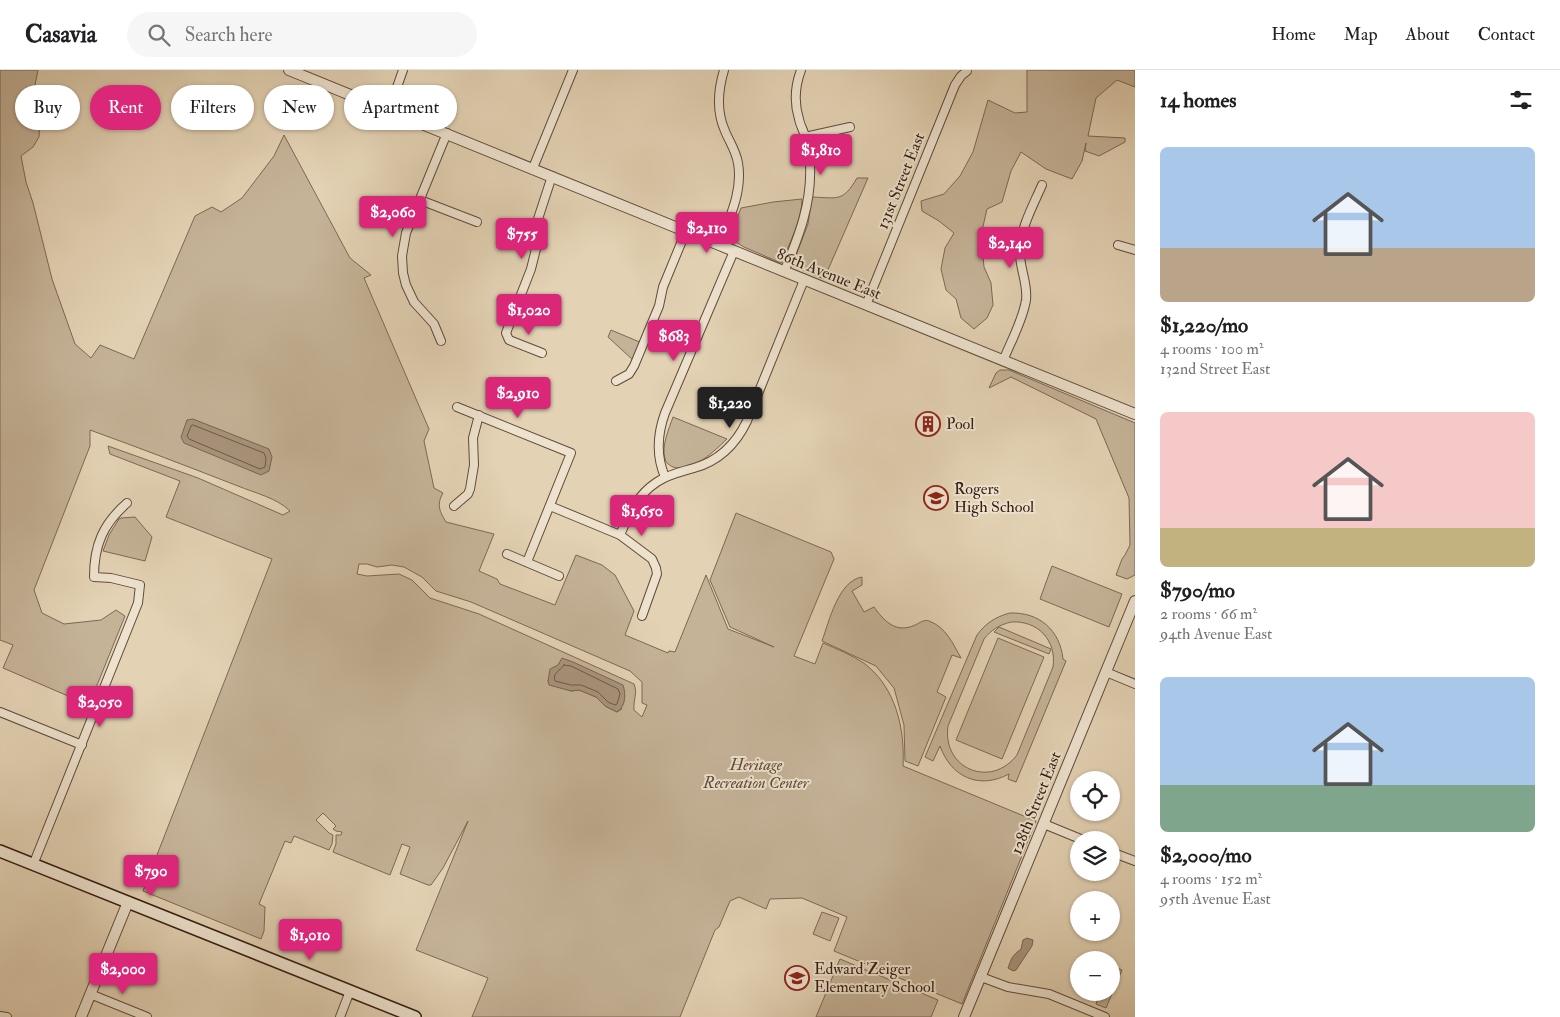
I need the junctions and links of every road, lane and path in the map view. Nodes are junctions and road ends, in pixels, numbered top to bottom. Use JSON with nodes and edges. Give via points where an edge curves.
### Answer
{"nodes":[{"id":1,"x":289,"y":70,"type":"edge"},
{"id":2,"x":403,"y":70,"type":"edge"},
{"id":3,"x":573,"y":70,"type":"edge"},
{"id":4,"x":724,"y":70,"type":"edge"},
{"id":5,"x":801,"y":70,"type":"edge"},
{"id":6,"x":967,"y":71,"type":"dead end"},
{"id":7,"x":310,"y":74,"type":"edge"},
{"id":8,"x":398,"y":85,"type":"edge"},
{"id":9,"x":344,"y":89,"type":"edge"},
{"id":10,"x":850,"y":127,"type":"dead end"},
{"id":11,"x":439,"y":130,"type":"edge"},
{"id":12,"x":447,"y":133,"type":"junction"},
{"id":13,"x":805,"y":138,"type":"junction"},
{"id":14,"x":533,"y":168,"type":"junction"},
{"id":15,"x":552,"y":176,"type":"junction"},
{"id":16,"x":1042,"y":185,"type":"dead end"},
{"id":17,"x":420,"y":200,"type":"junction"},
{"id":18,"x":477,"y":222,"type":"dead end"},
{"id":19,"x":686,"y":231,"type":"junction"},
{"id":20,"x":719,"y":245,"type":"junction"},
{"id":21,"x":1118,"y":245,"type":"dead end"},
{"id":22,"x":1135,"y":250,"type":"edge"},
{"id":23,"x":734,"y":251,"type":"junction"},
{"id":24,"x":784,"y":272,"type":"junction"},
{"id":25,"x":804,"y":280,"type":"junction"},
{"id":26,"x":866,"y":305,"type":"junction"},
{"id":27,"x":441,"y":341,"type":"dead end"},
{"id":28,"x":542,"y":353,"type":"dead end"},
{"id":29,"x":1004,"y":361,"type":"junction"},
{"id":30,"x":616,"y":381,"type":"dead end"},
{"id":31,"x":458,"y":406,"type":"dead end"},
{"id":32,"x":1135,"y":414,"type":"edge"},
{"id":33,"x":479,"y":415,"type":"junction"},
{"id":34,"x":665,"y":477,"type":"junction"},
{"id":35,"x":127,"y":503,"type":"dead end"},
{"id":36,"x":454,"y":506,"type":"dead end"},
{"id":37,"x":550,"y":506,"type":"junction"},
{"id":38,"x":620,"y":535,"type":"junction"},
{"id":39,"x":507,"y":554,"type":"dead end"},
{"id":40,"x":527,"y":562,"type":"junction"},
{"id":41,"x":559,"y":576,"type":"dead end"},
{"id":42,"x":1135,"y":601,"type":"edge"},
{"id":43,"x":642,"y":616,"type":"dead end"},
{"id":44,"x":1106,"y":672,"type":"junction"},
{"id":45,"x":1135,"y":684,"type":"edge"},
{"id":46,"x":0,"y":712,"type":"edge"},
{"id":47,"x":82,"y":745,"type":"junction"},
{"id":48,"x":1044,"y":824,"type":"junction"},
{"id":49,"x":1070,"y":835,"type":"edge"},
{"id":50,"x":0,"y":851,"type":"edge"},
{"id":51,"x":1120,"y":855,"type":"edge"},
{"id":52,"x":1135,"y":861,"type":"edge"},
{"id":53,"x":33,"y":864,"type":"junction"},
{"id":54,"x":128,"y":902,"type":"junction"},
{"id":55,"x":980,"y":977,"type":"junction"},
{"id":56,"x":350,"y":991,"type":"junction"},
{"id":57,"x":90,"y":994,"type":"junction"},
{"id":58,"x":0,"y":1016,"type":"edge"},
{"id":59,"x":7,"y":1017,"type":"edge"},
{"id":60,"x":81,"y":1017,"type":"edge"},
{"id":61,"x":147,"y":1017,"type":"edge"},
{"id":62,"x":340,"y":1017,"type":"edge"},
{"id":63,"x":415,"y":1017,"type":"edge"},
{"id":64,"x":964,"y":1017,"type":"edge"},
{"id":65,"x":1105,"y":1017,"type":"edge"}],
"edges":[{"from":1,"to":7,"type":"street","name":"86th Avenue East"},
{"from":2,"to":8,"type":"street"},
{"from":3,"to":14,"type":"street"},
{"from":4,"to":20,"type":"street","via":[[719,111],[737,160],[739,183]]},
{"from":5,"to":13,"type":"street","via":[[796,99],[798,119]]},
{"from":6,"to":26,"type":"street","name":"131st Street East","via":[[955,85]]},
{"from":7,"to":9,"type":"street","name":"86th Avenue East"},
{"from":10,"to":13,"type":"street"},
{"from":11,"to":12,"type":"street","name":"86th Avenue East"},
{"from":12,"to":14,"type":"street","name":"86th Avenue East"},
{"from":12,"to":17,"type":"street"},
{"from":13,"to":24,"type":"street","via":[[810,162],[808,200],[800,232]]},
{"from":14,"to":15,"type":"street","name":"86th Avenue East"},
{"from":15,"to":19,"type":"street","name":"86th Avenue East"},
{"from":15,"to":28,"type":"street","via":[[537,222],[531,269],[506,334],[509,340]]},
{"from":16,"to":29,"type":"street","via":[[1021,239],[1026,299]]},
{"from":17,"to":18,"type":"street"},
{"from":17,"to":27,"type":"street","via":[[404,242],[403,272],[414,302],[434,324]]},
{"from":19,"to":20,"type":"street","name":"86th Avenue East"},
{"from":19,"to":30,"type":"street","via":[[634,366]]},
{"from":20,"to":23,"type":"street","name":"86th Avenue East"},
{"from":21,"to":22,"type":"street"},
{"from":23,"to":24,"type":"street","name":"86th Avenue East"},
{"from":23,"to":34,"type":"street","via":[[660,428],[658,448]]},
{"from":24,"to":25,"type":"street","name":"86th Avenue East"},
{"from":25,"to":26,"type":"street","name":"86th Avenue East"},
{"from":25,"to":34,"type":"street","via":[[747,421],[736,440],[726,452],[710,462]]},
{"from":26,"to":29,"type":"street","name":"86th Avenue East"},
{"from":29,"to":32,"type":"street","name":"86th Avenue East"},
{"from":31,"to":33,"type":"street"},
{"from":33,"to":36,"type":"street","via":[[473,438],[474,465],[470,489]]},
{"from":33,"to":37,"type":"street","via":[[571,453]]},
{"from":34,"to":38,"type":"street","via":[[635,504]]},
{"from":35,"to":47,"type":"street","via":[[110,520],[100,540],[94,577],[140,585],[138,603]]},
{"from":37,"to":38,"type":"street"},
{"from":37,"to":40,"type":"street"},
{"from":38,"to":43,"type":"street","via":[[652,559],[656,568],[656,580]]},
{"from":39,"to":40,"type":"street"},
{"from":40,"to":41,"type":"street"},
{"from":42,"to":44,"type":"street","name":"128th Street East"},
{"from":44,"to":45,"type":"street"},
{"from":44,"to":48,"type":"street","name":"128th Street East"},
{"from":46,"to":47,"type":"street"},
{"from":47,"to":53,"type":"street"},
{"from":48,"to":49,"type":"street"},
{"from":48,"to":55,"type":"street","name":"128th Street East"},
{"from":50,"to":53,"type":"main road"},
{"from":51,"to":52,"type":"street"},
{"from":53,"to":54,"type":"main road"},
{"from":54,"to":56,"type":"main road"},
{"from":54,"to":57,"type":"street"},
{"from":55,"to":64,"type":"street","name":"128th Street East"},
{"from":55,"to":65,"type":"street","via":[[1008,987],[1049,994]]},
{"from":56,"to":62,"type":"street"},
{"from":56,"to":63,"type":"main road"},
{"from":57,"to":60,"type":"street"},
{"from":57,"to":61,"type":"street"},
{"from":58,"to":59,"type":"street"}]}
